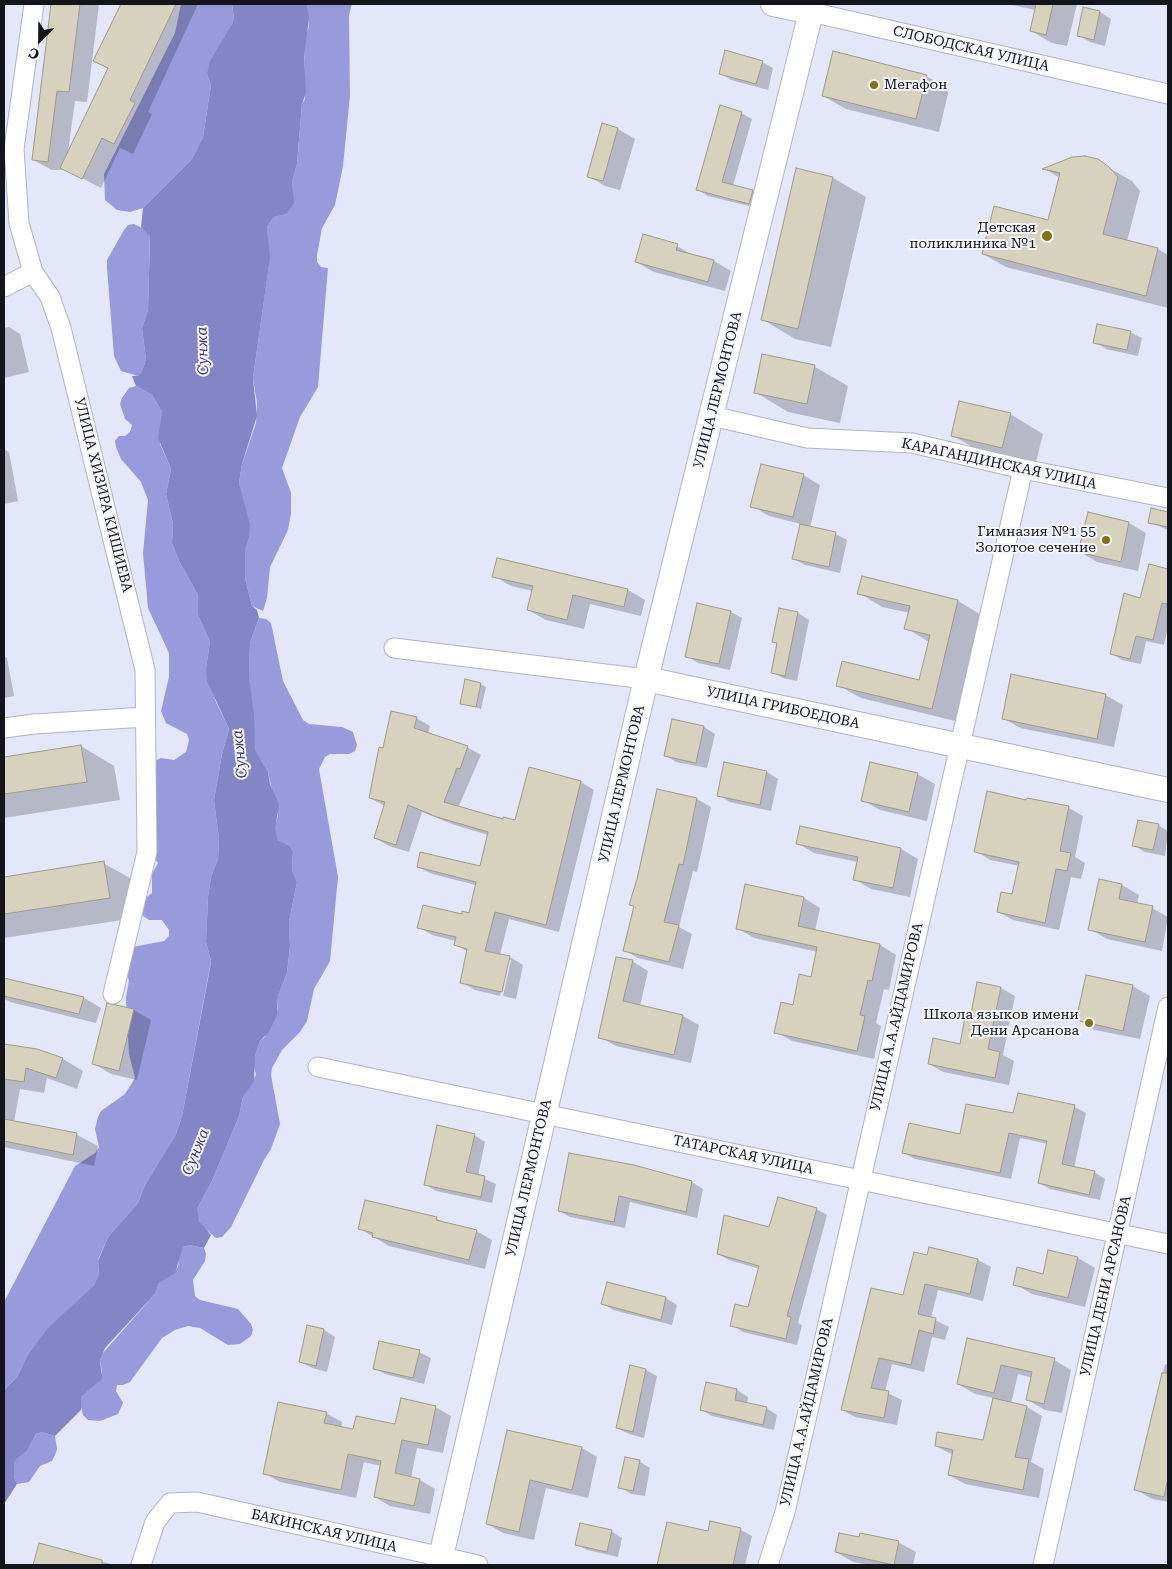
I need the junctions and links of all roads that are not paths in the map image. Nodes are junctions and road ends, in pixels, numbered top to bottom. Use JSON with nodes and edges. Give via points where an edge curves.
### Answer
{"nodes":[{"id":1,"x":34,"y":4,"type":"edge"},
{"id":2,"x":773,"y":4,"type":"edge"},
{"id":3,"x":811,"y":8,"type":"edge"},
{"id":4,"x":1168,"y":94,"type":"edge"},
{"id":5,"x":33,"y":272,"type":"junction"},
{"id":6,"x":4,"y":287,"type":"edge"},
{"id":7,"x":712,"y":416,"type":"junction"},
{"id":8,"x":1023,"y":469,"type":"junction"},
{"id":9,"x":1168,"y":498,"type":"edge"},
{"id":10,"x":394,"y":648,"type":"dead end"},
{"id":11,"x":646,"y":679,"type":"junction"},
{"id":12,"x":145,"y":717,"type":"junction"},
{"id":13,"x":4,"y":728,"type":"edge"},
{"id":14,"x":959,"y":746,"type":"junction"},
{"id":15,"x":1168,"y":790,"type":"edge"},
{"id":16,"x":112,"y":994,"type":"dead end"},
{"id":17,"x":1168,"y":1007,"type":"edge"},
{"id":18,"x":318,"y":1066,"type":"dead end"},
{"id":19,"x":544,"y":1114,"type":"junction"},
{"id":20,"x":860,"y":1180,"type":"junction"},
{"id":21,"x":1118,"y":1234,"type":"junction"},
{"id":22,"x":1168,"y":1244,"type":"edge"},
{"id":23,"x":440,"y":1561,"type":"edge"},
{"id":24,"x":141,"y":1565,"type":"edge"},
{"id":25,"x":478,"y":1565,"type":"edge"},
{"id":26,"x":768,"y":1565,"type":"edge"},
{"id":27,"x":1043,"y":1565,"type":"edge"}],
"edges":[{"from":1,"to":5,"type":"street","name":"УЛИЦА ХИЗИРА КИШИЕВА","via":[[14,149],[19,222]]},
{"from":2,"to":3,"type":"street","name":"СЛОБОДСКАЯ УЛИЦА"},
{"from":3,"to":4,"type":"street","name":"СЛОБОДСКАЯ УЛИЦА"},
{"from":3,"to":7,"type":"street","name":"УЛИЦА ЛЕРМОНТОВА"},
{"from":5,"to":6,"type":"street"},
{"from":5,"to":12,"type":"street","name":"УЛИЦА ХИЗИРА КИШИЕВА","via":[[50,296],[70,356],[145,670]]},
{"from":7,"to":8,"type":"street","name":"КАРАГАНДИНСКАЯ УЛИЦА","via":[[807,438],[912,443]]},
{"from":7,"to":11,"type":"street","name":"УЛИЦА ЛЕРМОНТОВА"},
{"from":8,"to":9,"type":"street","name":"КАРАГАНДИНСКАЯ УЛИЦА"},
{"from":8,"to":14,"type":"street","name":"УЛИЦА А.А.АЙДАМИРОВА"},
{"from":10,"to":11,"type":"street","name":"УЛИЦА ГРИБОЕДОВА"},
{"from":11,"to":14,"type":"street","name":"УЛИЦА ГРИБОЕДОВА"},
{"from":11,"to":19,"type":"street","name":"УЛИЦА ЛЕРМОНТОВА"},
{"from":12,"to":13,"type":"street"},
{"from":12,"to":16,"type":"street","name":"УЛИЦА ХИЗИРА КИШИЕВА","via":[[147,852]]},
{"from":14,"to":15,"type":"street","name":"УЛИЦА ГРИБОЕДОВА"},
{"from":14,"to":20,"type":"street","name":"УЛИЦА А.А.АЙДАМИРОВА"},
{"from":17,"to":21,"type":"street","name":"УЛИЦА ДЕНИ АРСАНОВА"},
{"from":18,"to":19,"type":"street","name":"ТАТАРСКАЯ УЛИЦА"},
{"from":19,"to":20,"type":"street","name":"ТАТАРСКАЯ УЛИЦА"},
{"from":19,"to":23,"type":"street","name":"УЛИЦА ЛЕРМОНТОВА"},
{"from":20,"to":21,"type":"street","name":"ТАТАРСКАЯ УЛИЦА"},
{"from":20,"to":26,"type":"street","name":"УЛИЦА А.А.АЙДАМИРОВА","via":[[785,1512]]},
{"from":21,"to":22,"type":"street","name":"ТАТАРСКАЯ УЛИЦА"},
{"from":21,"to":27,"type":"street","name":"УЛИЦА ДЕНИ АРСАНОВА"},
{"from":23,"to":24,"type":"street","name":"БАКИНСКАЯ УЛИЦА","via":[[197,1502],[170,1503],[155,1522]]},
{"from":23,"to":25,"type":"street","name":"БАКИНСКАЯ УЛИЦА"}]}
